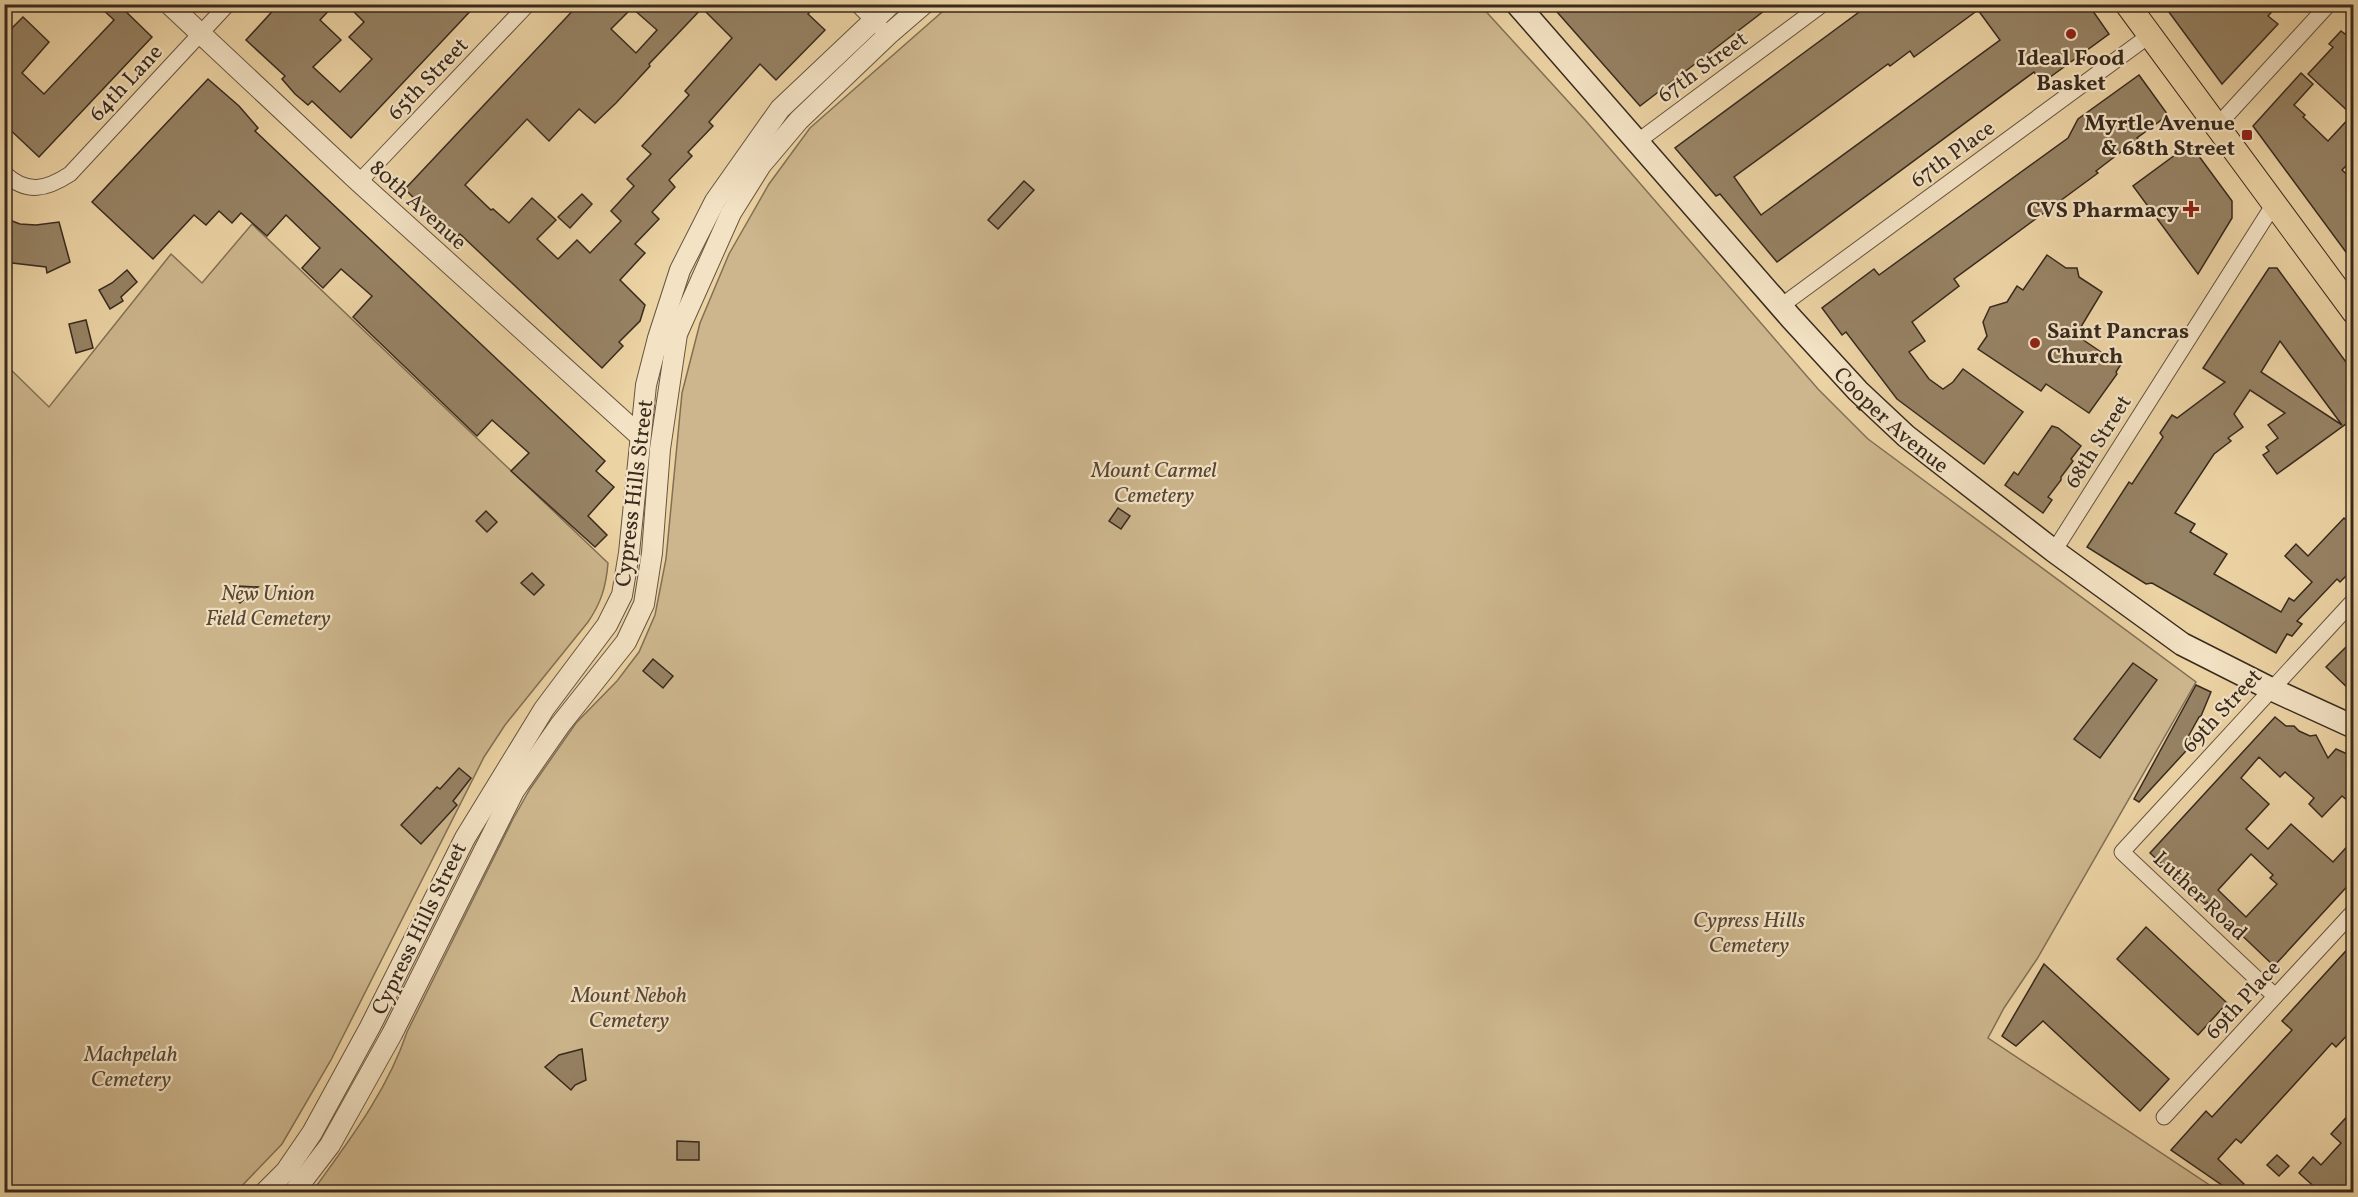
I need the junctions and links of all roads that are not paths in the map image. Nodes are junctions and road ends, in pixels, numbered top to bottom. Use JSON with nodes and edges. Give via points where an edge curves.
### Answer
{"nodes":[{"id":1,"x":169,"y":4,"type":"edge"},
{"id":2,"x":228,"y":4,"type":"edge"},
{"id":3,"x":528,"y":4,"type":"edge"},
{"id":4,"x":857,"y":4,"type":"edge"},
{"id":5,"x":891,"y":4,"type":"edge"},
{"id":6,"x":924,"y":4,"type":"edge"},
{"id":7,"x":1517,"y":4,"type":"edge"},
{"id":8,"x":1823,"y":4,"type":"edge"},
{"id":9,"x":2127,"y":4,"type":"edge"},
{"id":10,"x":2329,"y":4,"type":"edge"},
{"id":11,"x":873,"y":19,"type":"junction"},
{"id":12,"x":200,"y":34,"type":"junction"},
{"id":13,"x":888,"y":35,"type":"junction"},
{"id":14,"x":2150,"y":35,"type":"junction"},
{"id":15,"x":2217,"y":126,"type":"junction"},
{"id":16,"x":1637,"y":142,"type":"junction"},
{"id":17,"x":4,"y":173,"type":"edge"},
{"id":18,"x":359,"y":182,"type":"junction"},
{"id":19,"x":2274,"y":204,"type":"junction"},
{"id":20,"x":2350,"y":299,"type":"edge"},
{"id":21,"x":1781,"y":306,"type":"junction"},
{"id":22,"x":640,"y":436,"type":"junction"},
{"id":23,"x":2054,"y":551,"type":"junction"},
{"id":24,"x":2354,"y":600,"type":"edge"},
{"id":25,"x":2271,"y":689,"type":"junction"},
{"id":26,"x":2354,"y":727,"type":"edge"},
{"id":27,"x":2122,"y":852,"type":"joint"},
{"id":28,"x":2354,"y":911,"type":"edge"},
{"id":29,"x":2275,"y":996,"type":"junction"},
{"id":30,"x":2164,"y":1117,"type":"dead end"},
{"id":31,"x":265,"y":1192,"type":"edge"},
{"id":32,"x":294,"y":1192,"type":"edge"}],
"edges":[{"from":1,"to":12,"type":"street","name":"80th Avenue"},
{"from":2,"to":12,"type":"street","name":"64th Lane"},
{"from":3,"to":18,"type":"street","name":"65th Street"},
{"from":4,"to":11,"type":"street"},
{"from":5,"to":11,"type":"street","name":"Cypress Hills Street"},
{"from":6,"to":13,"type":"street","name":"Cypress Hills Street"},
{"from":7,"to":16,"type":"main road","name":"Cooper Avenue"},
{"from":8,"to":16,"type":"street","name":"67th Street"},
{"from":9,"to":14,"type":"main road"},
{"from":10,"to":15,"type":"street"},
{"from":11,"to":13,"type":"street"},
{"from":11,"to":22,"type":"street","name":"Cypress Hills Street","via":[[780,109],[715,201],[680,270],[658,338],[646,385]]},
{"from":12,"to":17,"type":"street","name":"64th Lane","via":[[70,174],[51,186],[30,188]]},
{"from":12,"to":18,"type":"street","name":"80th Avenue"},
{"from":13,"to":32,"type":"street","name":"Cypress Hills Street","via":[[799,120],[761,165],[731,213],[677,334],[644,604],[626,642],[514,790],[392,1034],[330,1145]]},
{"from":14,"to":15,"type":"main road"},
{"from":14,"to":21,"type":"street","name":"67th Place"},
{"from":15,"to":19,"type":"main road"},
{"from":16,"to":21,"type":"main road","name":"Cooper Avenue"},
{"from":18,"to":22,"type":"street","name":"80th Avenue"},
{"from":19,"to":20,"type":"main road"},
{"from":19,"to":23,"type":"street","name":"68th Street"},
{"from":21,"to":23,"type":"main road","name":"Cooper Avenue","via":[[1858,391],[1906,436]]},
{"from":22,"to":31,"type":"street","name":"Cypress Hills Street","via":[[622,595],[607,625],[544,709],[465,838],[312,1133],[286,1171]]},
{"from":23,"to":25,"type":"main road","name":"Cooper Avenue","via":[[2182,644]]},
{"from":24,"to":25,"type":"street","name":"69th Street"},
{"from":25,"to":26,"type":"main road","name":"Cooper Avenue"},
{"from":25,"to":27,"type":"street","name":"69th Street"},
{"from":27,"to":29,"type":"street","name":"Luther Road"},
{"from":28,"to":29,"type":"street","name":"69th Place"},
{"from":29,"to":30,"type":"street","name":"69th Place"}]}
